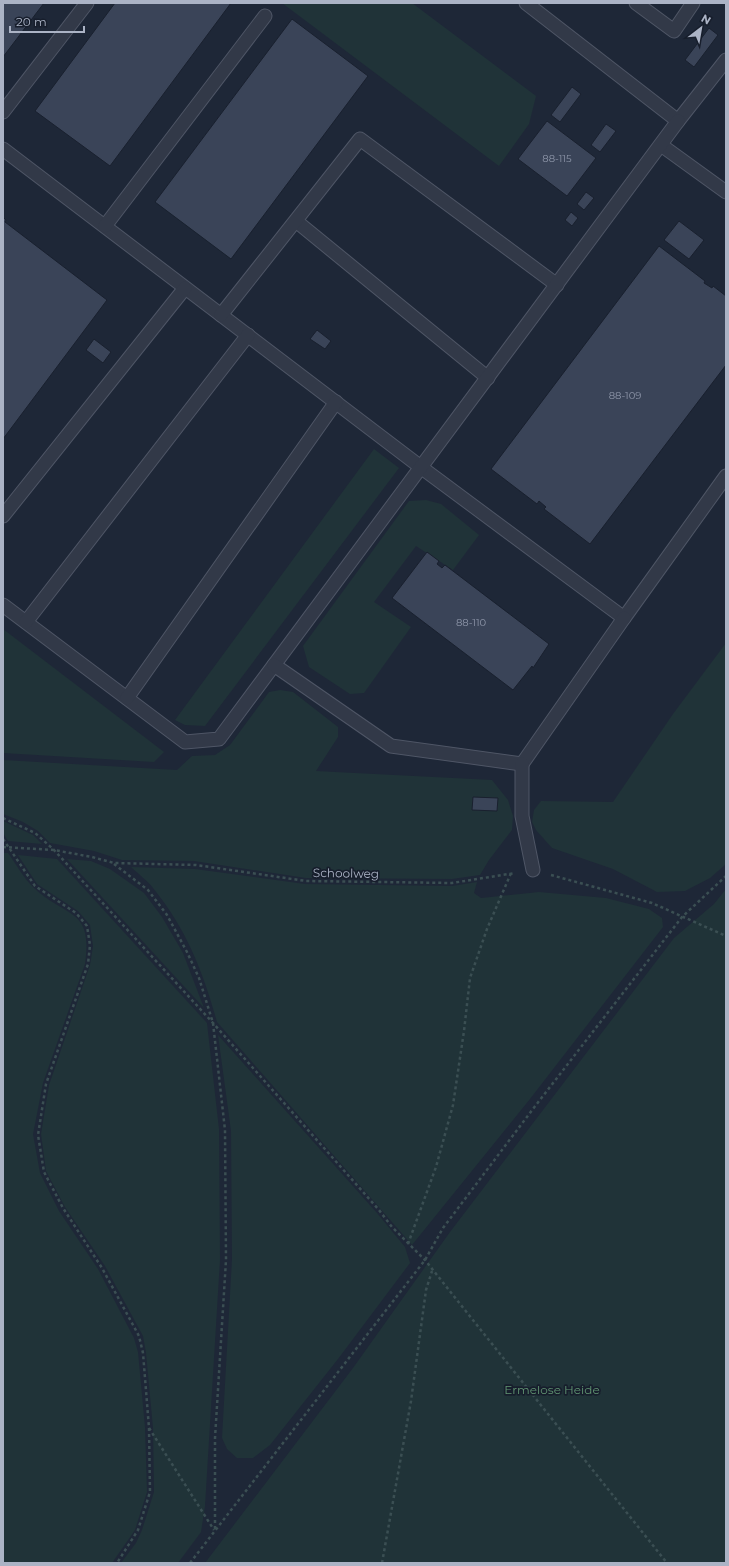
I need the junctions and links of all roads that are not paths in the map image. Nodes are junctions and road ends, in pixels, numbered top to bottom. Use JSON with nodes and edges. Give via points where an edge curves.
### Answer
{"nodes":[{"id":1,"x":87,"y":3,"type":"edge"},
{"id":2,"x":526,"y":3,"type":"edge"},
{"id":3,"x":636,"y":3,"type":"edge"},
{"id":4,"x":693,"y":3,"type":"edge"},
{"id":5,"x":265,"y":16,"type":"dead end"},
{"id":6,"x":726,"y":60,"type":"edge"},
{"id":7,"x":3,"y":112,"type":"edge"},
{"id":8,"x":678,"y":121,"type":"junction"},
{"id":9,"x":660,"y":145,"type":"junction"},
{"id":10,"x":3,"y":149,"type":"edge"},
{"id":11,"x":726,"y":192,"type":"edge"},
{"id":12,"x":296,"y":221,"type":"junction"},
{"id":13,"x":105,"y":226,"type":"junction"},
{"id":14,"x":557,"y":285,"type":"junction"},
{"id":15,"x":185,"y":288,"type":"junction"},
{"id":16,"x":221,"y":315,"type":"junction"},
{"id":17,"x":248,"y":335,"type":"junction"},
{"id":18,"x":488,"y":378,"type":"junction"},
{"id":19,"x":336,"y":402,"type":"junction"},
{"id":20,"x":422,"y":468,"type":"junction"},
{"id":21,"x":726,"y":476,"type":"edge"},
{"id":22,"x":3,"y":516,"type":"edge"},
{"id":23,"x":3,"y":605,"type":"edge"},
{"id":24,"x":624,"y":618,"type":"junction"},
{"id":25,"x":26,"y":622,"type":"junction"},
{"id":26,"x":274,"y":665,"type":"junction"},
{"id":27,"x":127,"y":698,"type":"junction"},
{"id":28,"x":522,"y":764,"type":"junction"},
{"id":29,"x":533,"y":870,"type":"road end"}],
"edges":[{"from":1,"to":7,"type":"lane"},
{"from":2,"to":8,"type":"lane"},
{"from":3,"to":4,"type":"lane","via":[[674,31]]},
{"from":5,"to":13,"type":"lane"},
{"from":6,"to":8,"type":"lane"},
{"from":8,"to":9,"type":"lane"},
{"from":9,"to":11,"type":"lane"},
{"from":9,"to":14,"type":"lane"},
{"from":10,"to":13,"type":"lane"},
{"from":12,"to":14,"type":"lane","via":[[360,139]]},
{"from":12,"to":16,"type":"lane"},
{"from":12,"to":18,"type":"lane"},
{"from":13,"to":15,"type":"lane"},
{"from":14,"to":18,"type":"lane"},
{"from":15,"to":16,"type":"lane"},
{"from":15,"to":22,"type":"lane"},
{"from":16,"to":17,"type":"lane"},
{"from":17,"to":19,"type":"lane"},
{"from":17,"to":25,"type":"lane"},
{"from":18,"to":20,"type":"lane"},
{"from":19,"to":20,"type":"lane"},
{"from":19,"to":27,"type":"lane"},
{"from":20,"to":24,"type":"lane"},
{"from":20,"to":26,"type":"lane"},
{"from":21,"to":24,"type":"lane"},
{"from":23,"to":25,"type":"lane"},
{"from":24,"to":28,"type":"lane"},
{"from":25,"to":27,"type":"lane"},
{"from":26,"to":27,"type":"lane","via":[[219,739],[185,742]]},
{"from":26,"to":28,"type":"lane","via":[[391,746]]},
{"from":28,"to":29,"type":"lane","via":[[522,816]]}]}
